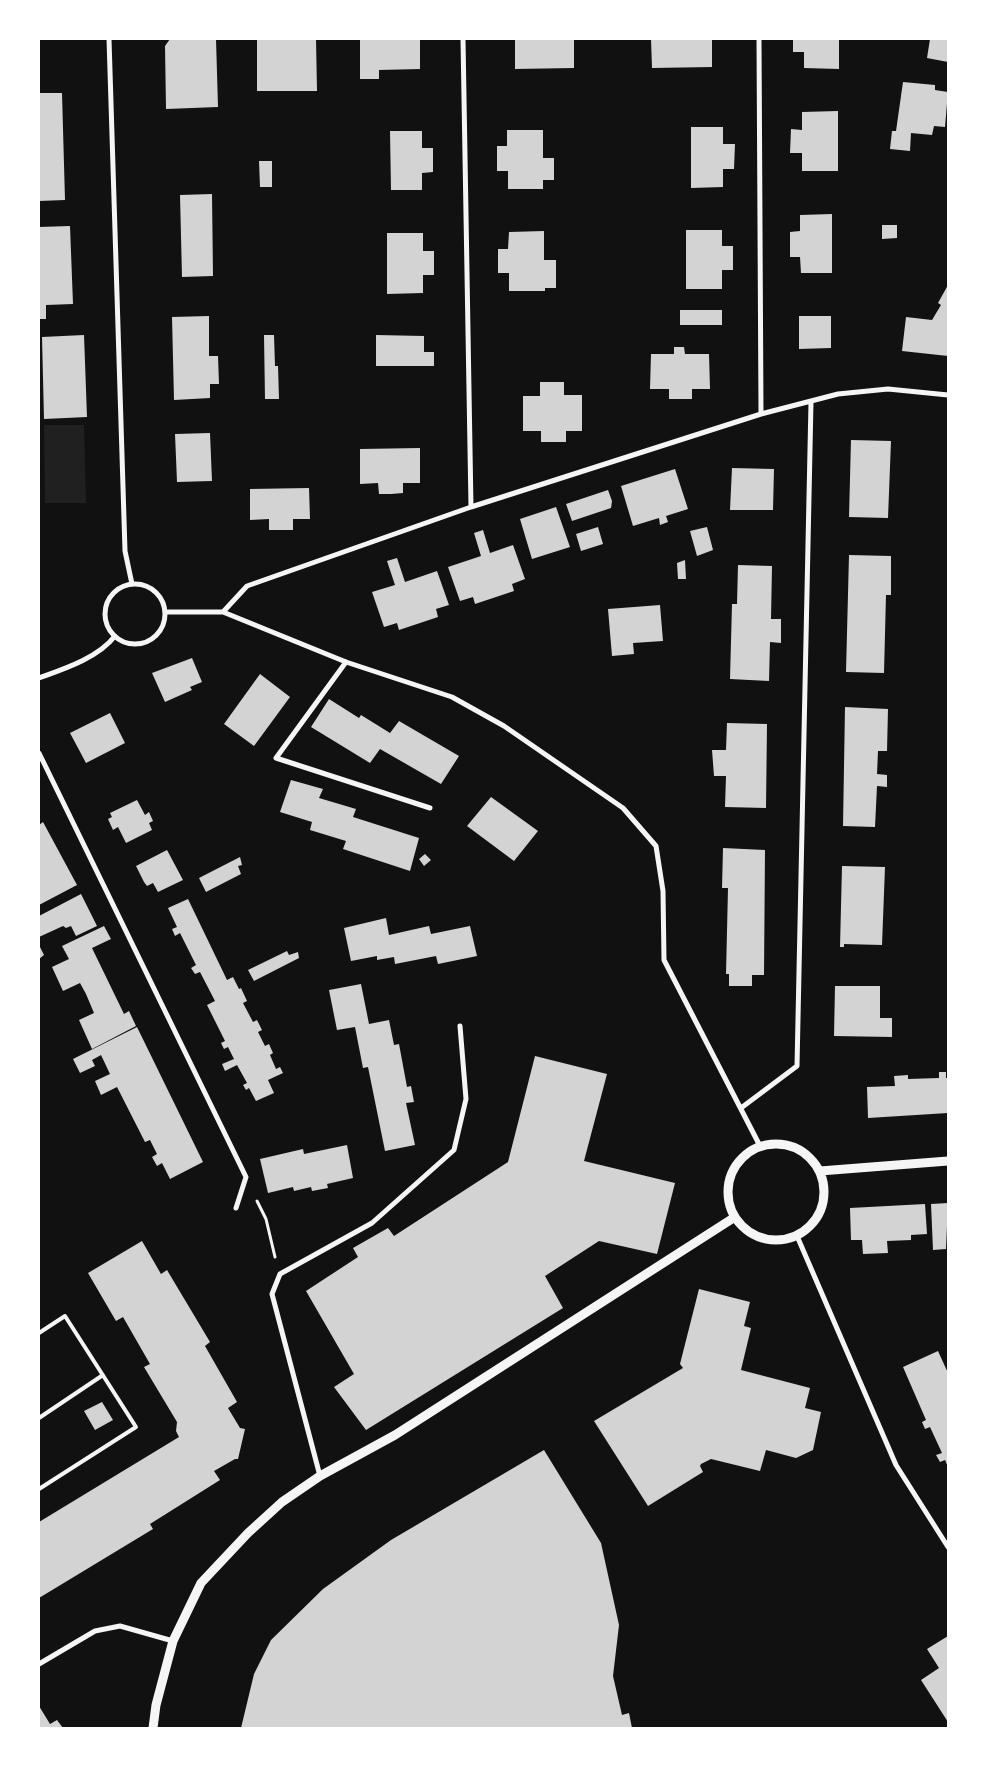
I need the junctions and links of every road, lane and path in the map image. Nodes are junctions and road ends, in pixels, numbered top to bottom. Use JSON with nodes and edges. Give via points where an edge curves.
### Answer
{"nodes":[{"id":1,"x":109,"y":39,"type":"edge"},
{"id":2,"x":463,"y":39,"type":"edge"},
{"id":3,"x":759,"y":39,"type":"edge"},
{"id":4,"x":948,"y":394,"type":"edge"},
{"id":5,"x":811,"y":402,"type":"junction"},
{"id":6,"x":761,"y":414,"type":"junction"},
{"id":7,"x":471,"y":507,"type":"junction"},
{"id":8,"x":132,"y":584,"type":"junction"},
{"id":9,"x":165,"y":612,"type":"junction"},
{"id":10,"x":223,"y":612,"type":"junction"},
{"id":11,"x":115,"y":636,"type":"junction"},
{"id":12,"x":346,"y":662,"type":"junction"},
{"id":13,"x":39,"y":678,"type":"edge"},
{"id":14,"x":39,"y":753,"type":"edge"},
{"id":15,"x":430,"y":808,"type":"dead end"},
{"id":16,"x":460,"y":1026,"type":"dead end"},
{"id":17,"x":740,"y":1108,"type":"junction"},
{"id":18,"x":760,"y":1146,"type":"junction"},
{"id":19,"x":948,"y":1162,"type":"edge"},
{"id":20,"x":820,"y":1171,"type":"junction"},
{"id":21,"x":246,"y":1177,"type":"junction"},
{"id":22,"x":236,"y":1208,"type":"dead end"},
{"id":23,"x":735,"y":1217,"type":"junction"},
{"id":24,"x":797,"y":1236,"type":"junction"},
{"id":25,"x":280,"y":1274,"type":"junction"},
{"id":26,"x":39,"y":1333,"type":"edge"},
{"id":27,"x":102,"y":1375,"type":"junction"},
{"id":28,"x":39,"y":1418,"type":"edge"},
{"id":29,"x":320,"y":1476,"type":"junction"},
{"id":30,"x":39,"y":1488,"type":"edge"},
{"id":31,"x":948,"y":1547,"type":"edge"},
{"id":32,"x":173,"y":1641,"type":"junction"},
{"id":33,"x":39,"y":1664,"type":"edge"},
{"id":34,"x":153,"y":1728,"type":"edge"}],
"edges":[{"from":1,"to":8,"type":"street","via":[[125,551]]},
{"from":2,"to":7,"type":"street"},
{"from":3,"to":6,"type":"street"},
{"from":4,"to":5,"type":"street","via":[[888,389],[838,394]]},
{"from":5,"to":6,"type":"street"},
{"from":5,"to":17,"type":"street","via":[[797,1066]]},
{"from":6,"to":7,"type":"street"},
{"from":7,"to":10,"type":"street","via":[[247,586]]},
{"from":8,"to":9,"type":"street","via":[[150,588],[163,603]]},
{"from":8,"to":11,"type":"street","via":[[114,592],[105,609],[105,619]]},
{"from":9,"to":10,"type":"street"},
{"from":9,"to":11,"type":"street","via":[[161,628],[145,642],[124,642]]},
{"from":10,"to":12,"type":"street"},
{"from":11,"to":13,"type":"street","via":[[107,646],[62,670]]},
{"from":12,"to":15,"type":"street","via":[[276,758]]},
{"from":12,"to":17,"type":"street","via":[[452,697],[504,726],[623,808],[656,846],[663,891],[664,960]]},
{"from":14,"to":21,"type":"street"},
{"from":16,"to":25,"type":"street","via":[[466,1099],[454,1150],[372,1223]]},
{"from":17,"to":18,"type":"street"},
{"from":18,"to":20,"type":"street","via":[[788,1145],[810,1157]]},
{"from":18,"to":23,"type":"street","via":[[737,1164],[730,1179],[728,1192]]},
{"from":19,"to":20,"type":"street"},
{"from":20,"to":24,"type":"street","via":[[825,1194],[822,1211],[811,1226]]},
{"from":21,"to":22,"type":"street"},
{"from":21,"to":25,"type":"path","via":[[266,1219]]},
{"from":23,"to":24,"type":"street","via":[[746,1230],[762,1238],[779,1240]]},
{"from":23,"to":29,"type":"street","via":[[395,1435]]},
{"from":24,"to":31,"type":"street","via":[[896,1465]]},
{"from":25,"to":29,"type":"street","via":[[272,1294]]},
{"from":26,"to":27,"type":"lane","via":[[65,1316]]},
{"from":27,"to":28,"type":"lane"},
{"from":27,"to":30,"type":"lane","via":[[136,1427]]},
{"from":29,"to":32,"type":"street","via":[[282,1502],[201,1583]]},
{"from":32,"to":33,"type":"street","via":[[120,1626],[95,1630]]},
{"from":32,"to":34,"type":"street"}]}
